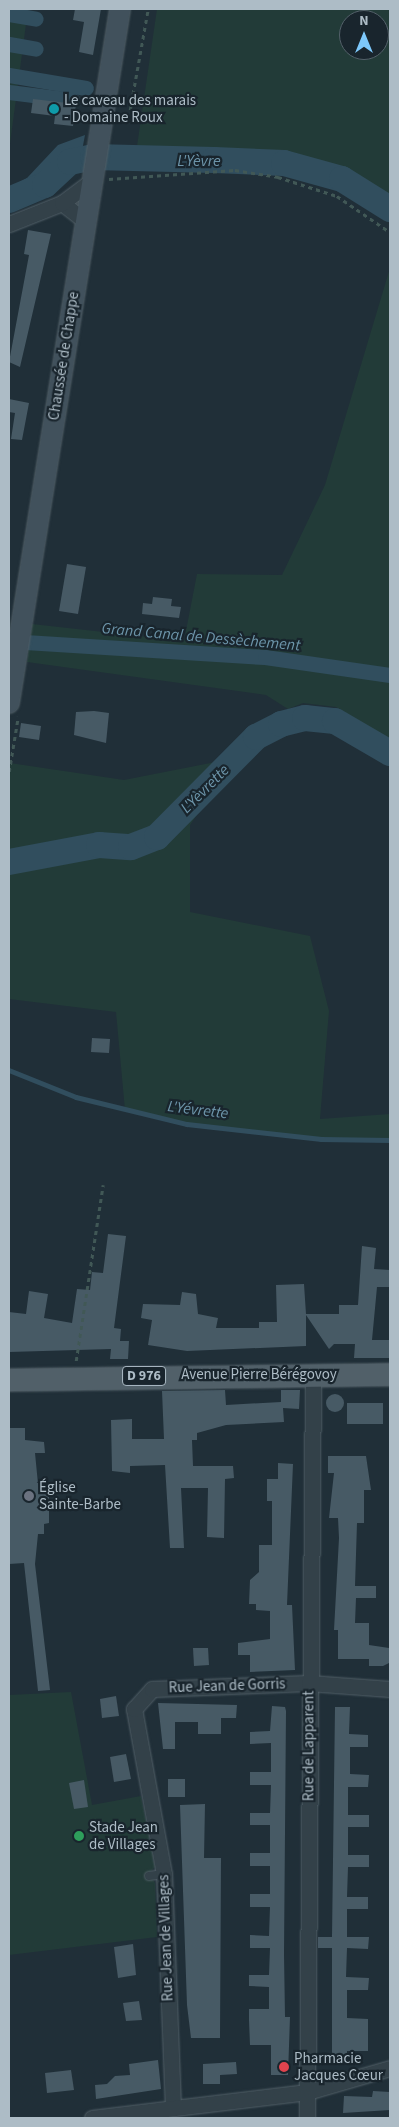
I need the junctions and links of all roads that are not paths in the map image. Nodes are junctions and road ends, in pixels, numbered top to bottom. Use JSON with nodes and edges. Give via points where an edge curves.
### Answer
{"nodes":[{"id":1,"x":120,"y":9,"type":"edge"},
{"id":2,"x":93,"y":177,"type":"junction"},
{"id":3,"x":62,"y":203,"type":"junction"},
{"id":4,"x":85,"y":220,"type":"junction"},
{"id":5,"x":9,"y":224,"type":"edge"},
{"id":6,"x":9,"y":704,"type":"edge"},
{"id":7,"x":314,"y":1374,"type":"junction"},
{"id":8,"x":390,"y":1375,"type":"edge"},
{"id":9,"x":9,"y":1380,"type":"edge"},
{"id":10,"x":309,"y":1683,"type":"junction"},
{"id":11,"x":390,"y":1689,"type":"edge"},
{"id":12,"x":134,"y":1710,"type":"joint"},
{"id":13,"x":390,"y":2068,"type":"edge"},
{"id":14,"x":307,"y":2092,"type":"junction"},
{"id":15,"x":173,"y":2108,"type":"junction"},
{"id":16,"x":92,"y":2118,"type":"edge"},
{"id":17,"x":307,"y":2118,"type":"edge"}],
"edges":[{"from":1,"to":2,"type":"main road","name":"Chaussée de Chappe","via":[[107,130]]},
{"from":2,"to":3,"type":"street"},
{"from":2,"to":4,"type":"main road","name":"Chaussée de Chappe"},
{"from":3,"to":4,"type":"street"},
{"from":3,"to":5,"type":"street"},
{"from":4,"to":6,"type":"main road","name":"Chaussée de Chappe"},
{"from":7,"to":8,"type":"main road","name":"Avenue Pierre Bérégovoy","number":"D 976"},
{"from":7,"to":9,"type":"main road","name":"Avenue Pierre Bérégovoy","number":"D 976"},
{"from":7,"to":10,"type":"street","name":"Rue de Lapparent"},
{"from":10,"to":11,"type":"street","name":"Rue Jean de Gorris"},
{"from":10,"to":12,"type":"street","name":"Rue Jean de Gorris","via":[[152,1689]]},
{"from":10,"to":14,"type":"street","name":"Rue de Lapparent"},
{"from":12,"to":15,"type":"street","name":"Rue Jean de Villages","via":[[156,1875]]},
{"from":13,"to":14,"type":"street"},
{"from":14,"to":15,"type":"street"},
{"from":14,"to":17,"type":"street","name":"Rue de Lapparent"},
{"from":15,"to":16,"type":"street"}]}
